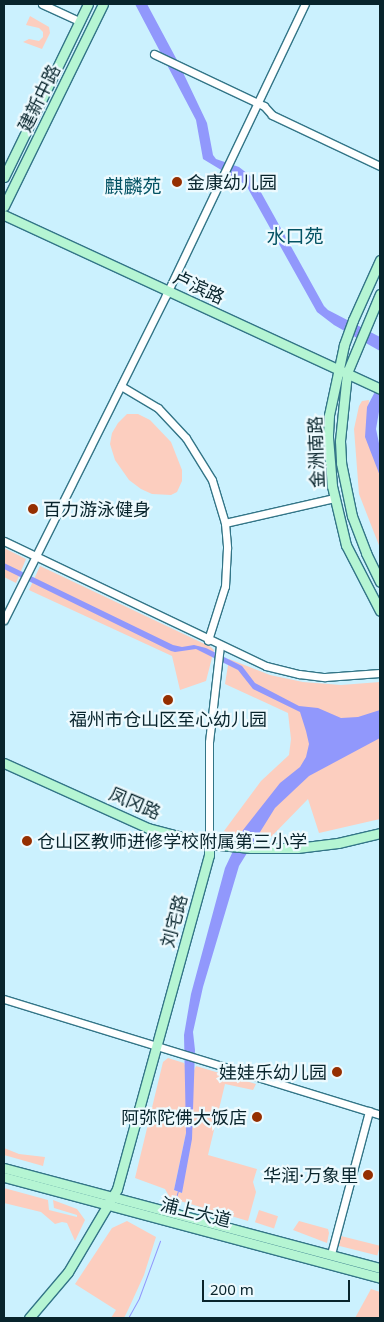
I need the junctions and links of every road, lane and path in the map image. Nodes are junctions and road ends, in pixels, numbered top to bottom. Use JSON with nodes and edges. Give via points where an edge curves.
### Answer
{"nodes":[{"id":1,"x":42,"y":4,"type":"edge"},
{"id":2,"x":88,"y":4,"type":"edge"},
{"id":3,"x":102,"y":4,"type":"edge"},
{"id":4,"x":305,"y":4,"type":"edge"},
{"id":5,"x":79,"y":22,"type":"junction"},
{"id":6,"x":154,"y":54,"type":"dead end"},
{"id":7,"x":258,"y":104,"type":"junction"},
{"id":8,"x":380,"y":166,"type":"edge"},
{"id":9,"x":4,"y":177,"type":"edge"},
{"id":10,"x":4,"y":206,"type":"edge"},
{"id":11,"x":4,"y":215,"type":"edge"},
{"id":12,"x":4,"y":221,"type":"edge"},
{"id":13,"x":380,"y":260,"type":"edge"},
{"id":14,"x":167,"y":293,"type":"junction"},
{"id":15,"x":380,"y":294,"type":"edge"},
{"id":16,"x":342,"y":374,"type":"junction"},
{"id":17,"x":121,"y":386,"type":"junction"},
{"id":18,"x":377,"y":390,"type":"edge"},
{"id":19,"x":334,"y":498,"type":"junction"},
{"id":20,"x":225,"y":523,"type":"junction"},
{"id":21,"x":4,"y":541,"type":"edge"},
{"id":22,"x":33,"y":559,"type":"junction"},
{"id":23,"x":380,"y":582,"type":"edge"},
{"id":24,"x":380,"y":611,"type":"edge"},
{"id":25,"x":4,"y":620,"type":"edge"},
{"id":26,"x":208,"y":640,"type":"junction"},
{"id":27,"x":220,"y":646,"type":"junction"},
{"id":28,"x":380,"y":673,"type":"edge"},
{"id":29,"x":4,"y":763,"type":"edge"},
{"id":30,"x":380,"y":833,"type":"edge"},
{"id":31,"x":209,"y":844,"type":"junction"},
{"id":32,"x":4,"y":999,"type":"edge"},
{"id":33,"x":156,"y":1046,"type":"junction"},
{"id":34,"x":368,"y":1111,"type":"junction"},
{"id":35,"x":380,"y":1114,"type":"edge"},
{"id":36,"x":4,"y":1168,"type":"edge"},
{"id":37,"x":4,"y":1178,"type":"edge"},
{"id":38,"x":111,"y":1202,"type":"junction"},
{"id":39,"x":331,"y":1254,"type":"junction"},
{"id":40,"x":380,"y":1268,"type":"edge"},
{"id":41,"x":380,"y":1278,"type":"edge"},
{"id":42,"x":30,"y":1318,"type":"edge"}],
"edges":[{"from":1,"to":5,"type":"street"},
{"from":2,"to":5,"type":"main road","name":"建新中路"},
{"from":3,"to":10,"type":"main road","name":"建新中路"},
{"from":4,"to":7,"type":"street"},
{"from":5,"to":9,"type":"main road","name":"建新中路"},
{"from":6,"to":7,"type":"street"},
{"from":7,"to":8,"type":"street","via":[[272,115]]},
{"from":7,"to":14,"type":"street"},
{"from":11,"to":14,"type":"main road","name":"卢滨路"},
{"from":12,"to":14,"type":"main road"},
{"from":13,"to":16,"type":"main road","name":"金洲南路","via":[[348,333]]},
{"from":14,"to":16,"type":"main road","name":"卢滨路"},
{"from":14,"to":17,"type":"street"},
{"from":15,"to":16,"type":"main road","name":"金洲南路"},
{"from":16,"to":18,"type":"main road","name":"卢滨路"},
{"from":16,"to":19,"type":"main road","name":"金洲南路","via":[[329,415]]},
{"from":16,"to":23,"type":"main road","name":"金洲南路","via":[[341,463],[356,529]]},
{"from":17,"to":20,"type":"street","via":[[158,408],[186,438],[212,480]]},
{"from":17,"to":22,"type":"street"},
{"from":19,"to":20,"type":"street"},
{"from":19,"to":24,"type":"main road","name":"金洲南路","via":[[346,545]]},
{"from":20,"to":26,"type":"street","via":[[224,586]]},
{"from":21,"to":22,"type":"street"},
{"from":22,"to":25,"type":"street"},
{"from":22,"to":26,"type":"street"},
{"from":26,"to":27,"type":"street"},
{"from":27,"to":28,"type":"street","via":[[266,666],[299,674],[342,677]]},
{"from":27,"to":31,"type":"street","name":"刘宅路","via":[[209,742]]},
{"from":29,"to":31,"type":"main road","name":"凤冈路","via":[[148,828]]},
{"from":30,"to":31,"type":"main road","name":"凤冈路","via":[[311,847],[251,848]]},
{"from":31,"to":33,"type":"main road","name":"刘宅路","via":[[209,855]]},
{"from":32,"to":33,"type":"street"},
{"from":33,"to":34,"type":"street"},
{"from":33,"to":38,"type":"main road","name":"刘宅路"},
{"from":34,"to":35,"type":"street"},
{"from":34,"to":39,"type":"street"},
{"from":36,"to":38,"type":"main road","name":"浦上大道"},
{"from":37,"to":38,"type":"main road","name":"浦上大道"},
{"from":38,"to":39,"type":"main road","name":"浦上大道"},
{"from":38,"to":41,"type":"main road","name":"浦上大道"},
{"from":38,"to":42,"type":"main road","name":"刘宅路","via":[[68,1272]]},
{"from":39,"to":40,"type":"main road","name":"浦上大道"}]}
